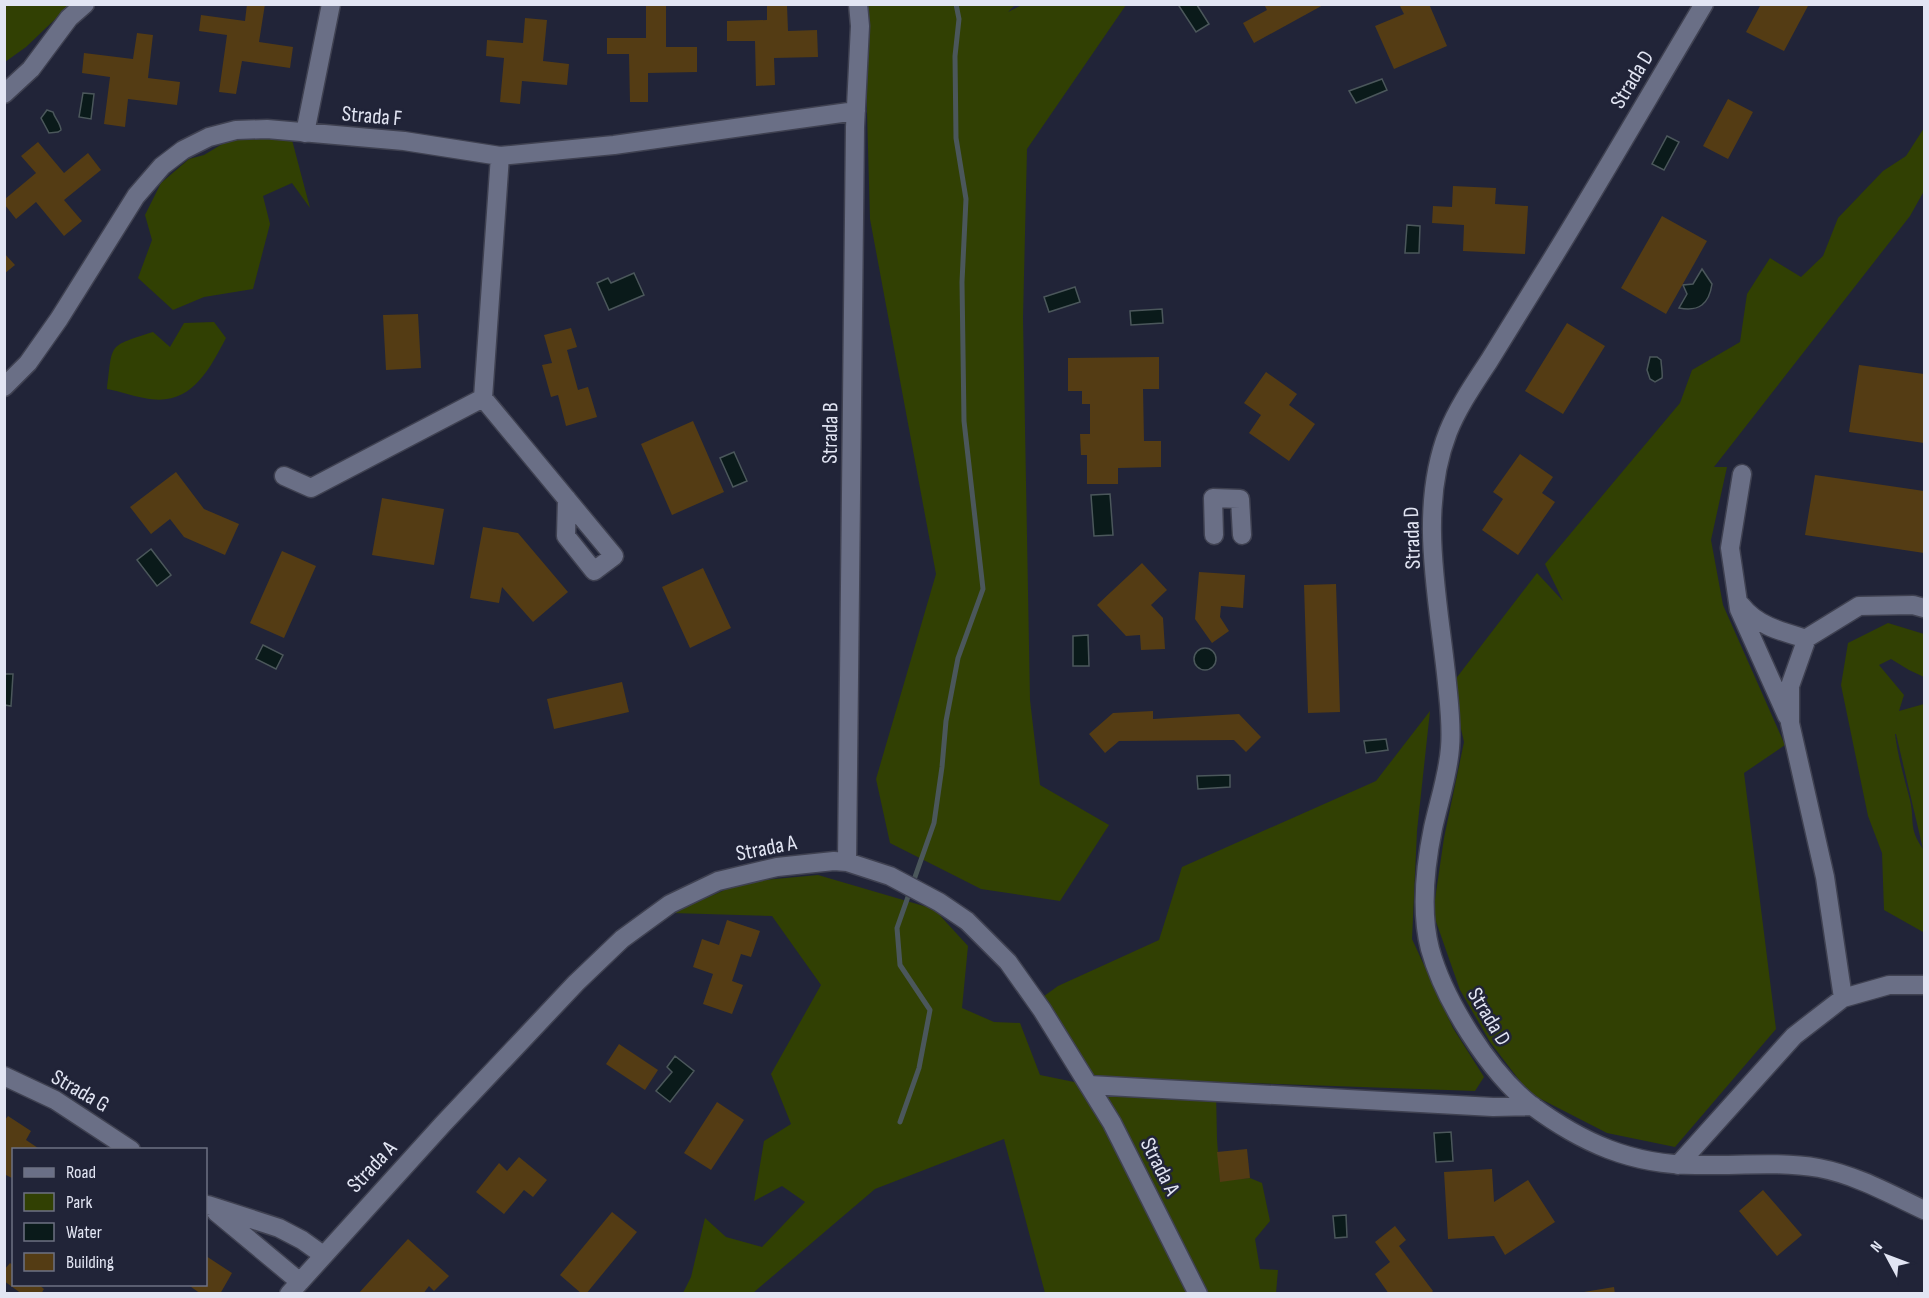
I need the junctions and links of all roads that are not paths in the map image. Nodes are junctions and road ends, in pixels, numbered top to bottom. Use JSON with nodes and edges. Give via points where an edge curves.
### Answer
{"nodes":[{"id":1,"x":85,"y":4,"type":"edge"},
{"id":2,"x":331,"y":4,"type":"edge"},
{"id":3,"x":858,"y":4,"type":"edge"},
{"id":4,"x":1704,"y":4,"type":"edge"},
{"id":5,"x":4,"y":94,"type":"edge"},
{"id":6,"x":856,"y":111,"type":"junction"},
{"id":7,"x":305,"y":132,"type":"junction"},
{"id":8,"x":500,"y":156,"type":"junction"},
{"id":9,"x":4,"y":387,"type":"edge"},
{"id":10,"x":483,"y":398,"type":"junction"},
{"id":11,"x":1742,"y":474,"type":"dead end"},
{"id":12,"x":284,"y":476,"type":"dead end"},
{"id":13,"x":567,"y":499,"type":"dead end"},
{"id":14,"x":1214,"y":535,"type":"dead end"},
{"id":15,"x":1242,"y":535,"type":"dead end"},
{"id":16,"x":1924,"y":608,"type":"edge"},
{"id":17,"x":1756,"y":631,"type":"junction"},
{"id":18,"x":1807,"y":639,"type":"junction"},
{"id":19,"x":1790,"y":723,"type":"junction"},
{"id":20,"x":847,"y":862,"type":"junction"},
{"id":21,"x":1924,"y":985,"type":"edge"},
{"id":22,"x":1843,"y":998,"type":"junction"},
{"id":23,"x":4,"y":1076,"type":"edge"},
{"id":24,"x":1089,"y":1085,"type":"junction"},
{"id":25,"x":1533,"y":1107,"type":"junction"},
{"id":26,"x":129,"y":1148,"type":"edge"},
{"id":27,"x":1678,"y":1165,"type":"junction"},
{"id":28,"x":207,"y":1204,"type":"edge"},
{"id":29,"x":1924,"y":1210,"type":"edge"},
{"id":30,"x":323,"y":1255,"type":"junction"},
{"id":31,"x":294,"y":1288,"type":"edge"},
{"id":32,"x":1198,"y":1293,"type":"edge"}],
"edges":[{"from":1,"to":5,"type":"street","via":[[69,18],[31,69]]},
{"from":2,"to":7,"type":"street"},
{"from":3,"to":6,"type":"street","name":"Strada B"},
{"from":4,"to":25,"type":"street","name":"Strada D","via":[[1457,412],[1435,478],[1433,552],[1451,730],[1425,884],[1426,928],[1430,950],[1458,1012],[1497,1072]]},
{"from":6,"to":8,"type":"street","name":"Strada F","via":[[614,145]]},
{"from":6,"to":20,"type":"street","name":"Strada B"},
{"from":7,"to":8,"type":"street","name":"Strada F","via":[[404,141]]},
{"from":7,"to":9,"type":"street","name":"Strada F","via":[[226,132],[190,146],[162,166],[136,196],[40,346]]},
{"from":8,"to":10,"type":"street"},
{"from":10,"to":12,"type":"street","via":[[311,488]]},
{"from":10,"to":13,"type":"street"},
{"from":11,"to":17,"type":"street","via":[[1730,548],[1738,609]]},
{"from":14,"to":15,"type":"street","via":[[1214,498],[1240,499]]},
{"from":16,"to":18,"type":"street","via":[[1859,606]]},
{"from":17,"to":18,"type":"street"},
{"from":17,"to":19,"type":"street"},
{"from":18,"to":19,"type":"street","via":[[1790,686]]},
{"from":19,"to":22,"type":"street","via":[[1825,877]]},
{"from":20,"to":24,"type":"street","name":"Strada A","via":[[912,886],[967,921],[1008,962]]},
{"from":20,"to":30,"type":"street","name":"Strada A","via":[[792,865],[737,876],[693,892],[647,919],[576,983]]},
{"from":21,"to":22,"type":"street","via":[[1889,985]]},
{"from":22,"to":27,"type":"street","via":[[1794,1036]]},
{"from":23,"to":26,"type":"street","name":"Strada G","via":[[55,1100]]},
{"from":24,"to":25,"type":"street"},
{"from":24,"to":32,"type":"street","name":"Strada A"},
{"from":25,"to":27,"type":"street","name":"Strada D","via":[[1609,1151]]},
{"from":27,"to":29,"type":"street","name":"Strada D","via":[[1772,1163],[1821,1169],[1869,1184]]},
{"from":28,"to":30,"type":"street","via":[[279,1228]]},
{"from":28,"to":31,"type":"street"},
{"from":30,"to":31,"type":"street","name":"Strada A"}]}
